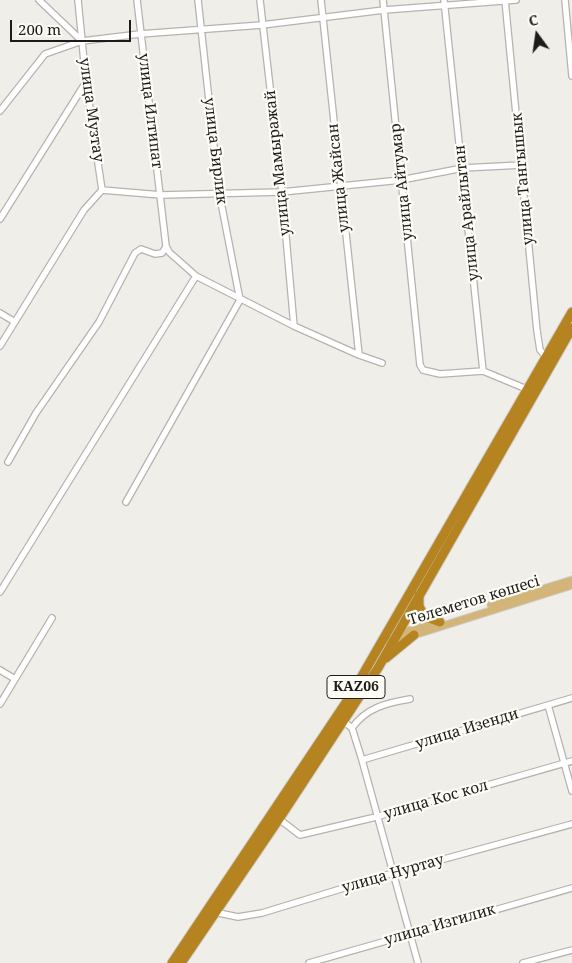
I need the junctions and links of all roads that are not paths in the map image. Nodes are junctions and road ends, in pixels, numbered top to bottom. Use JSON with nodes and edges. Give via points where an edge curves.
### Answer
{"nodes":[{"id":1,"x":39,"y":0,"type":"edge"},
{"id":2,"x":78,"y":0,"type":"edge"},
{"id":3,"x":137,"y":0,"type":"edge"},
{"id":4,"x":198,"y":0,"type":"edge"},
{"id":5,"x":260,"y":0,"type":"edge"},
{"id":6,"x":321,"y":0,"type":"edge"},
{"id":7,"x":383,"y":0,"type":"edge"},
{"id":8,"x":505,"y":0,"type":"edge"},
{"id":9,"x":516,"y":0,"type":"edge"},
{"id":10,"x":565,"y":0,"type":"edge"},
{"id":11,"x":444,"y":2,"type":"edge"},
{"id":12,"x":384,"y":10,"type":"junction"},
{"id":13,"x":322,"y":19,"type":"junction"},
{"id":14,"x":262,"y":25,"type":"junction"},
{"id":15,"x":201,"y":31,"type":"junction"},
{"id":16,"x":140,"y":34,"type":"junction"},
{"id":17,"x":82,"y":41,"type":"junction"},
{"id":18,"x":572,"y":76,"type":"edge"},
{"id":19,"x":86,"y":82,"type":"junction"},
{"id":20,"x":0,"y":110,"type":"edge"},
{"id":21,"x":522,"y":165,"type":"junction"},
{"id":22,"x":463,"y":168,"type":"junction"},
{"id":23,"x":401,"y":180,"type":"junction"},
{"id":24,"x":340,"y":185,"type":"junction"},
{"id":25,"x":102,"y":190,"type":"junction"},
{"id":26,"x":219,"y":192,"type":"junction"},
{"id":27,"x":282,"y":192,"type":"junction"},
{"id":28,"x":161,"y":195,"type":"junction"},
{"id":29,"x":0,"y":220,"type":"edge"},
{"id":30,"x":166,"y":246,"type":"junction"},
{"id":31,"x":196,"y":276,"type":"junction"},
{"id":32,"x":240,"y":300,"type":"junction"},
{"id":33,"x":572,"y":312,"type":"edge"},
{"id":34,"x":0,"y":313,"type":"edge"},
{"id":35,"x":15,"y":322,"type":"junction"},
{"id":36,"x":294,"y":326,"type":"junction"},
{"id":37,"x":572,"y":328,"type":"edge"},
{"id":38,"x":0,"y":346,"type":"edge"},
{"id":39,"x":359,"y":355,"type":"junction"},
{"id":40,"x":546,"y":357,"type":"junction"},
{"id":41,"x":382,"y":363,"type":"dead end"},
{"id":42,"x":483,"y":371,"type":"junction"},
{"id":43,"x":530,"y":391,"type":"junction"},
{"id":44,"x":8,"y":462,"type":"dead end"},
{"id":45,"x":126,"y":502,"type":"dead end"},
{"id":46,"x":572,"y":580,"type":"edge"},
{"id":47,"x":572,"y":585,"type":"edge"},
{"id":48,"x":0,"y":592,"type":"edge"},
{"id":49,"x":419,"y":593,"type":"junction"},
{"id":50,"x":52,"y":618,"type":"dead end"},
{"id":51,"x":440,"y":622,"type":"junction"},
{"id":52,"x":414,"y":635,"type":"junction"},
{"id":53,"x":389,"y":637,"type":"junction"},
{"id":54,"x":378,"y":668,"type":"junction"},
{"id":55,"x":0,"y":670,"type":"edge"},
{"id":56,"x":16,"y":679,"type":"junction"},
{"id":57,"x":572,"y":698,"type":"edge"},
{"id":58,"x":410,"y":699,"type":"dead end"},
{"id":59,"x":0,"y":704,"type":"edge"},
{"id":60,"x":548,"y":705,"type":"junction"},
{"id":61,"x":344,"y":721,"type":"junction"},
{"id":62,"x":352,"y":728,"type":"junction"},
{"id":63,"x":362,"y":760,"type":"junction"},
{"id":64,"x":572,"y":760,"type":"edge"},
{"id":65,"x":563,"y":763,"type":"junction"},
{"id":66,"x":572,"y":790,"type":"edge"},
{"id":67,"x":376,"y":817,"type":"junction"},
{"id":68,"x":279,"y":819,"type":"junction"},
{"id":69,"x":572,"y":824,"type":"edge"},
{"id":70,"x":393,"y":873,"type":"junction"},
{"id":71,"x":572,"y":888,"type":"edge"},
{"id":72,"x":214,"y":912,"type":"junction"},
{"id":73,"x":409,"y":933,"type":"junction"},
{"id":74,"x":572,"y":950,"type":"edge"},
{"id":75,"x":172,"y":963,"type":"edge"},
{"id":76,"x":181,"y":963,"type":"edge"},
{"id":77,"x":309,"y":963,"type":"edge"},
{"id":78,"x":418,"y":963,"type":"edge"},
{"id":79,"x":523,"y":963,"type":"edge"}],
"edges":[{"from":1,"to":17,"type":"street"},
{"from":2,"to":17,"type":"street","name":"улица Музтау"},
{"from":3,"to":16,"type":"street","name":"улица Илтипат"},
{"from":4,"to":15,"type":"street","name":"улица Бирлик"},
{"from":5,"to":14,"type":"street","name":"улица Мамыражай"},
{"from":6,"to":13,"type":"street","name":"улица Жайсан"},
{"from":7,"to":12,"type":"street","name":"улица Айтумар"},
{"from":8,"to":9,"type":"street"},
{"from":8,"to":11,"type":"street"},
{"from":8,"to":21,"type":"street","name":"улица Тангышык"},
{"from":10,"to":18,"type":"street"},
{"from":11,"to":12,"type":"street"},
{"from":11,"to":22,"type":"street","name":"улица Арайлытан"},
{"from":12,"to":13,"type":"street"},
{"from":12,"to":23,"type":"street","name":"улица Айтумар"},
{"from":13,"to":14,"type":"street"},
{"from":13,"to":24,"type":"street","name":"улица Жайсан"},
{"from":14,"to":15,"type":"street"},
{"from":14,"to":27,"type":"street","name":"улица Мамыражай"},
{"from":15,"to":16,"type":"street"},
{"from":15,"to":26,"type":"street","name":"улица Бирлик"},
{"from":16,"to":17,"type":"street"},
{"from":16,"to":28,"type":"street","name":"улица Илтипат"},
{"from":17,"to":19,"type":"street","name":"улица Музтау"},
{"from":17,"to":20,"type":"street","via":[[45,54]]},
{"from":19,"to":25,"type":"street","name":"улица Музтау"},
{"from":19,"to":29,"type":"street"},
{"from":21,"to":22,"type":"street"},
{"from":21,"to":40,"type":"street","name":"улица Тангышык","via":[[537,331],[540,350]]},
{"from":22,"to":23,"type":"street"},
{"from":22,"to":42,"type":"street","name":"улица Арайлытан"},
{"from":23,"to":24,"type":"street"},
{"from":23,"to":42,"type":"street","name":"улица Айтумар","via":[[422,370],[440,374]]},
{"from":24,"to":27,"type":"street"},
{"from":24,"to":39,"type":"street","name":"улица Жайсан"},
{"from":25,"to":28,"type":"street"},
{"from":25,"to":35,"type":"street","via":[[84,210]]},
{"from":26,"to":27,"type":"street"},
{"from":26,"to":28,"type":"street"},
{"from":26,"to":32,"type":"street","name":"улица Бирлик"},
{"from":27,"to":36,"type":"street","name":"улица Мамыражай"},
{"from":28,"to":30,"type":"street","name":"улица Илтипат"},
{"from":30,"to":31,"type":"street","via":[[168,252]]},
{"from":30,"to":44,"type":"street","via":[[162,253],[141,249],[135,253],[99,322],[36,413]]},
{"from":31,"to":32,"type":"street"},
{"from":31,"to":48,"type":"street"},
{"from":32,"to":36,"type":"street"},
{"from":32,"to":45,"type":"street"},
{"from":33,"to":40,"type":"highway","number":"KАZ06"},
{"from":34,"to":35,"type":"street"},
{"from":35,"to":38,"type":"street"},
{"from":36,"to":39,"type":"street"},
{"from":37,"to":43,"type":"highway","number":"KАZ06"},
{"from":39,"to":41,"type":"street"},
{"from":40,"to":43,"type":"highway","number":"KАZ06"},
{"from":42,"to":43,"type":"street"},
{"from":43,"to":49,"type":"highway","number":"KАZ06"},
{"from":43,"to":53,"type":"highway","number":"KАZ06"},
{"from":46,"to":51,"type":"main road","name":"Төлеметов көшесі"},
{"from":47,"to":52,"type":"main road","name":"Төлеметов көшесі"},
{"from":49,"to":51,"type":"highway","via":[[419,606],[424,616]]},
{"from":49,"to":53,"type":"highway","number":"KАZ06"},
{"from":50,"to":56,"type":"street"},
{"from":51,"to":53,"type":"main road","name":"Төлеметов көшесі"},
{"from":52,"to":53,"type":"main road","name":"Төлеметов көшесі"},
{"from":52,"to":54,"type":"highway","via":[[398,646]]},
{"from":53,"to":54,"type":"highway","number":"KАZ06"},
{"from":53,"to":75,"type":"highway","number":"KАZ06"},
{"from":54,"to":61,"type":"highway","number":"KАZ06"},
{"from":55,"to":56,"type":"street"},
{"from":56,"to":59,"type":"street"},
{"from":57,"to":60,"type":"street","name":"улица Изенди"},
{"from":58,"to":62,"type":"street","via":[[390,702],[364,713]]},
{"from":60,"to":63,"type":"street","name":"улица Изенди"},
{"from":60,"to":65,"type":"street"},
{"from":61,"to":62,"type":"street"},
{"from":61,"to":68,"type":"highway","number":"KАZ06"},
{"from":62,"to":63,"type":"street"},
{"from":63,"to":67,"type":"street"},
{"from":64,"to":65,"type":"street","name":"улица Кос кол"},
{"from":65,"to":66,"type":"street"},
{"from":65,"to":67,"type":"street","name":"улица Кос кол"},
{"from":67,"to":68,"type":"street","name":"улица Кос кол","via":[[300,835]]},
{"from":67,"to":70,"type":"street"},
{"from":68,"to":72,"type":"highway","number":"KАZ06"},
{"from":69,"to":70,"type":"street","name":"улица Нуртау"},
{"from":70,"to":72,"type":"street","name":"улица Нуртау","via":[[262,913],[238,917]]},
{"from":70,"to":73,"type":"street"},
{"from":71,"to":73,"type":"street","name":"улица Изгилик"},
{"from":72,"to":76,"type":"highway","number":"KАZ06"},
{"from":73,"to":77,"type":"street","name":"улица Изгилик"},
{"from":73,"to":78,"type":"street"},
{"from":74,"to":79,"type":"street"}]}
